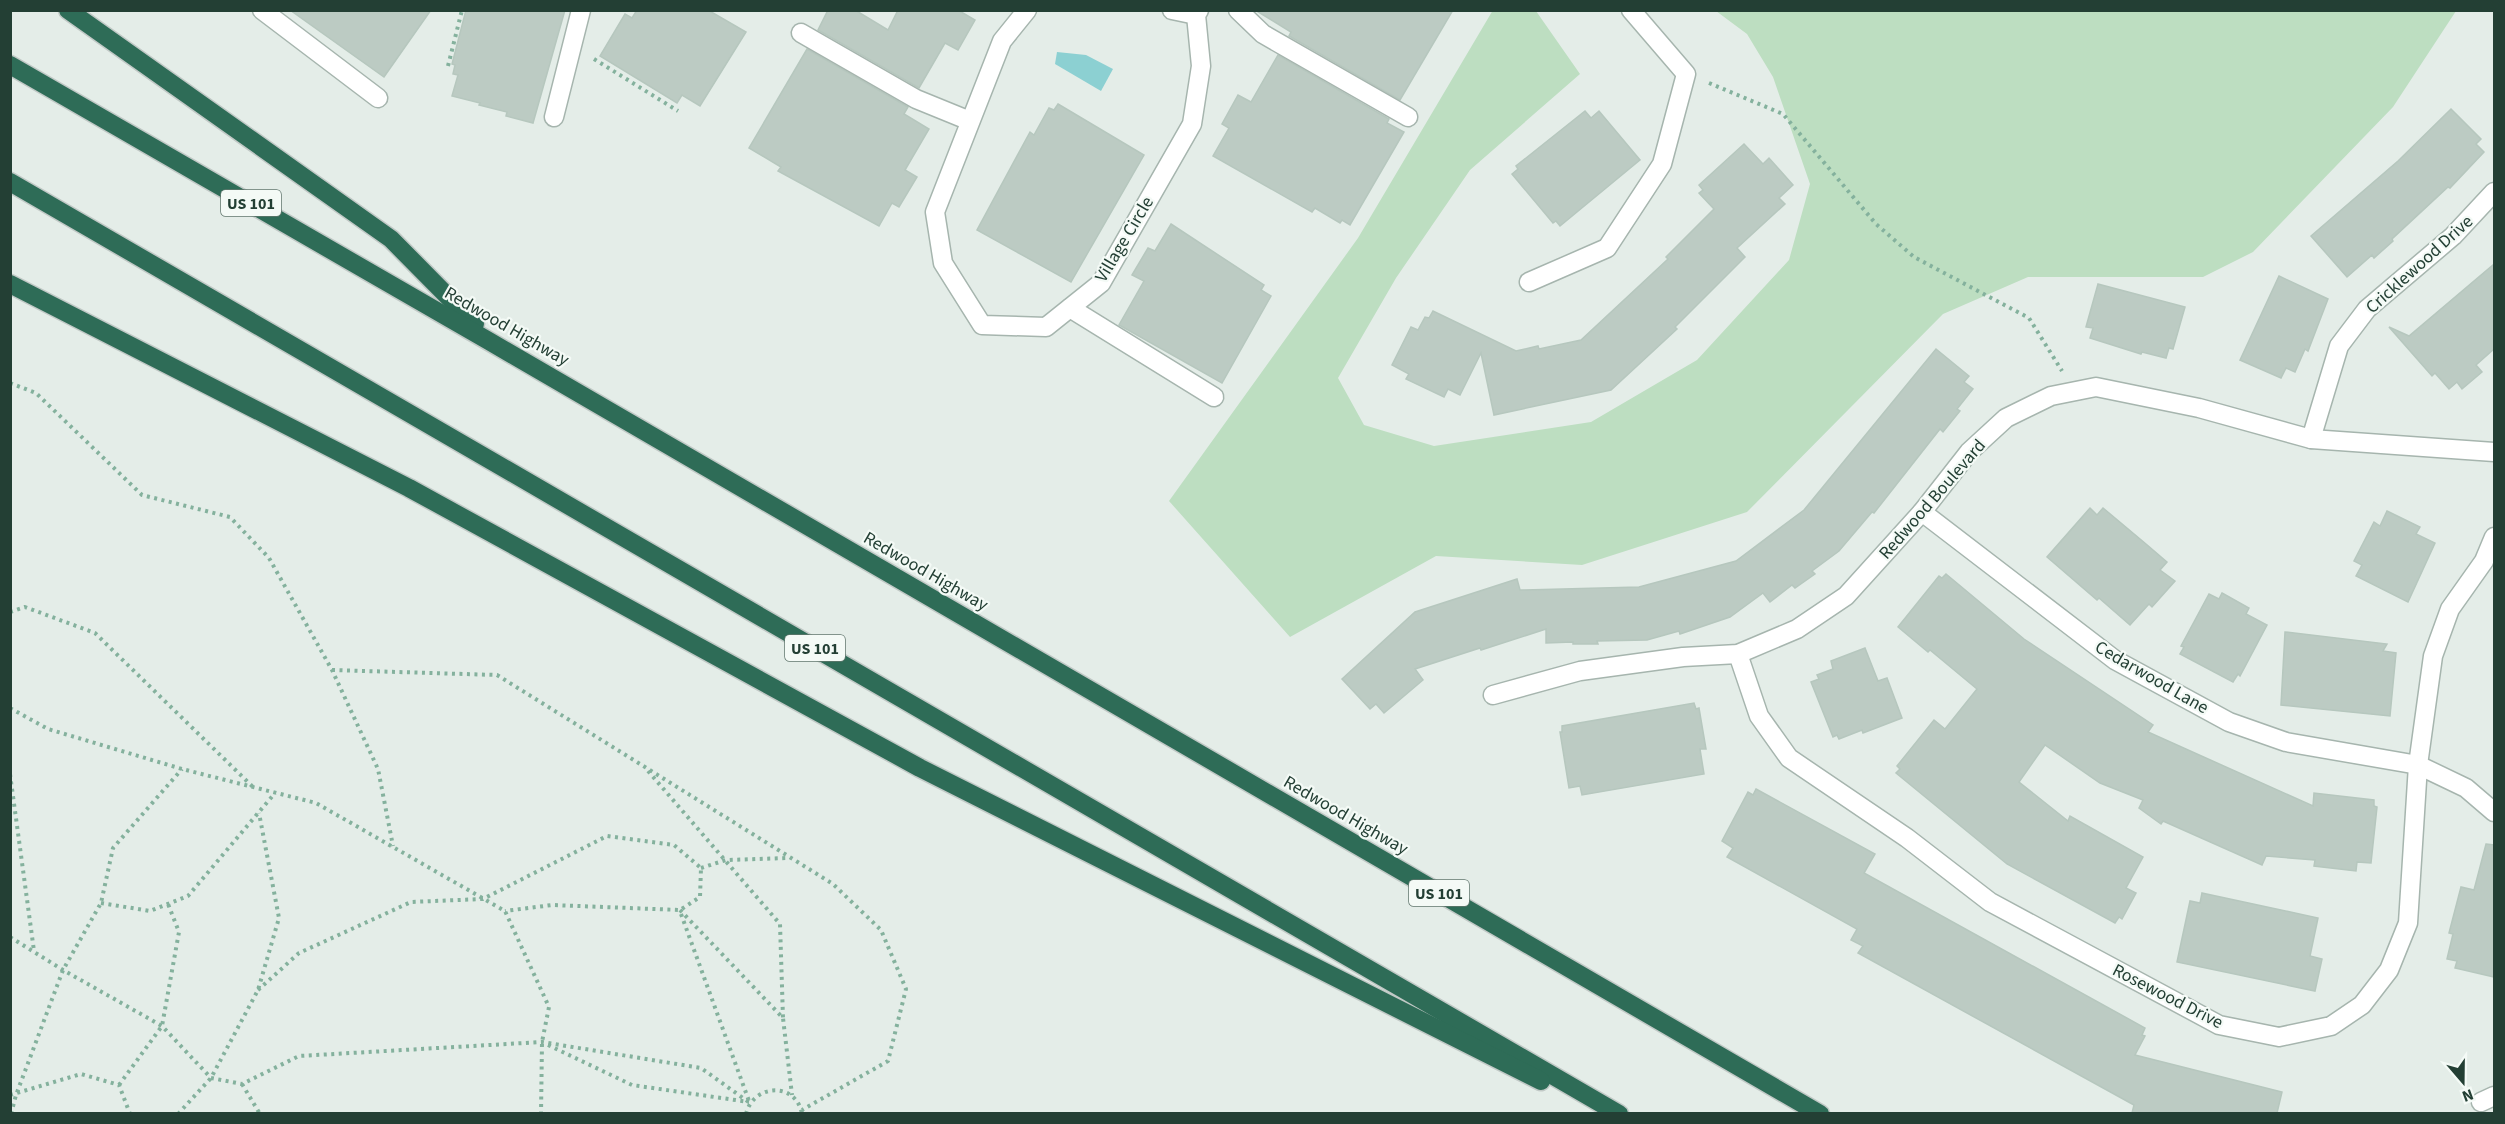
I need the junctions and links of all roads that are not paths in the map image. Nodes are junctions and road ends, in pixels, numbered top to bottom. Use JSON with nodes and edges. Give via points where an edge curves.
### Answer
{"nodes":[{"id":1,"x":68,"y":10,"type":"edge"},
{"id":2,"x":262,"y":10,"type":"edge"},
{"id":3,"x":581,"y":10,"type":"edge"},
{"id":4,"x":1027,"y":10,"type":"edge"},
{"id":5,"x":1172,"y":10,"type":"edge"},
{"id":6,"x":1238,"y":10,"type":"edge"},
{"id":7,"x":1631,"y":10,"type":"edge"},
{"id":8,"x":1197,"y":13,"type":"edge"},
{"id":9,"x":801,"y":33,"type":"dead end"},
{"id":10,"x":10,"y":65,"type":"edge"},
{"id":11,"x":378,"y":98,"type":"dead end"},
{"id":12,"x":554,"y":117,"type":"dead end"},
{"id":13,"x":1408,"y":117,"type":"dead end"},
{"id":14,"x":970,"y":121,"type":"junction"},
{"id":15,"x":10,"y":182,"type":"edge"},
{"id":16,"x":2494,"y":192,"type":"edge"},
{"id":17,"x":1529,"y":282,"type":"dead end"},
{"id":18,"x":10,"y":284,"type":"edge"},
{"id":19,"x":1070,"y":308,"type":"junction"},
{"id":20,"x":491,"y":340,"type":"junction"},
{"id":21,"x":1214,"y":397,"type":"dead end"},
{"id":22,"x":2311,"y":440,"type":"junction"},
{"id":23,"x":2494,"y":452,"type":"edge"},
{"id":24,"x":1922,"y":512,"type":"junction"},
{"id":25,"x":2494,"y":537,"type":"edge"},
{"id":26,"x":1738,"y":654,"type":"junction"},
{"id":27,"x":1493,"y":695,"type":"dead end"},
{"id":28,"x":2418,"y":765,"type":"junction"},
{"id":29,"x":2494,"y":812,"type":"edge"},
{"id":30,"x":1605,"y":1113,"type":"edge"},
{"id":31,"x":1619,"y":1113,"type":"edge"},
{"id":32,"x":1820,"y":1113,"type":"edge"}],
"edges":[{"from":1,"to":20,"type":"highway","via":[[391,238]]},
{"from":2,"to":11,"type":"street"},
{"from":3,"to":12,"type":"street"},
{"from":4,"to":14,"type":"street","name":"Village Circle","via":[[1002,41]]},
{"from":5,"to":8,"type":"street","name":"Village Circle"},
{"from":6,"to":13,"type":"street","via":[[1263,34]]},
{"from":7,"to":17,"type":"street","via":[[1686,74],[1662,164],[1607,248]]},
{"from":8,"to":19,"type":"street","name":"Village Circle","via":[[1201,66],[1191,124],[1101,283]]},
{"from":9,"to":14,"type":"street","via":[[916,99]]},
{"from":10,"to":20,"type":"highway","name":"Redwood Highway","number":"US 101"},
{"from":14,"to":19,"type":"street","name":"Village Circle","via":[[934,212],[942,263],[982,325],[1046,327]]},
{"from":15,"to":31,"type":"highway","number":"US 101"},
{"from":16,"to":22,"type":"street","name":"Cricklewood Drive","via":[[2453,236],[2367,309],[2339,346]]},
{"from":18,"to":30,"type":"highway","via":[[409,488],[920,768]]},
{"from":19,"to":21,"type":"street"},
{"from":20,"to":32,"type":"highway","name":"Redwood Highway","number":"US 101"},
{"from":22,"to":23,"type":"street","name":"Redwood Boulevard"},
{"from":22,"to":24,"type":"street","name":"Redwood Boulevard","via":[[2199,408],[2096,387],[2051,396],[2006,418],[1969,452]]},
{"from":24,"to":26,"type":"street","name":"Redwood Boulevard","via":[[1846,596],[1797,629]]},
{"from":24,"to":28,"type":"street","name":"Cedarwood Lane","via":[[2115,660],[2229,722],[2286,742]]},
{"from":25,"to":28,"type":"street","name":"Rosewood Drive","via":[[2484,561],[2450,609],[2433,656]]},
{"from":26,"to":27,"type":"street","name":"Redwood Boulevard","via":[[1580,671]]},
{"from":26,"to":28,"type":"street","name":"Rosewood Drive","via":[[1759,716],[1789,758],[1907,838],[1990,902],[2219,1025],[2279,1037],[2331,1026],[2362,1005],[2390,970],[2408,923]]},
{"from":28,"to":29,"type":"street","name":"Cedarwood Lane","via":[[2466,788]]}]}
